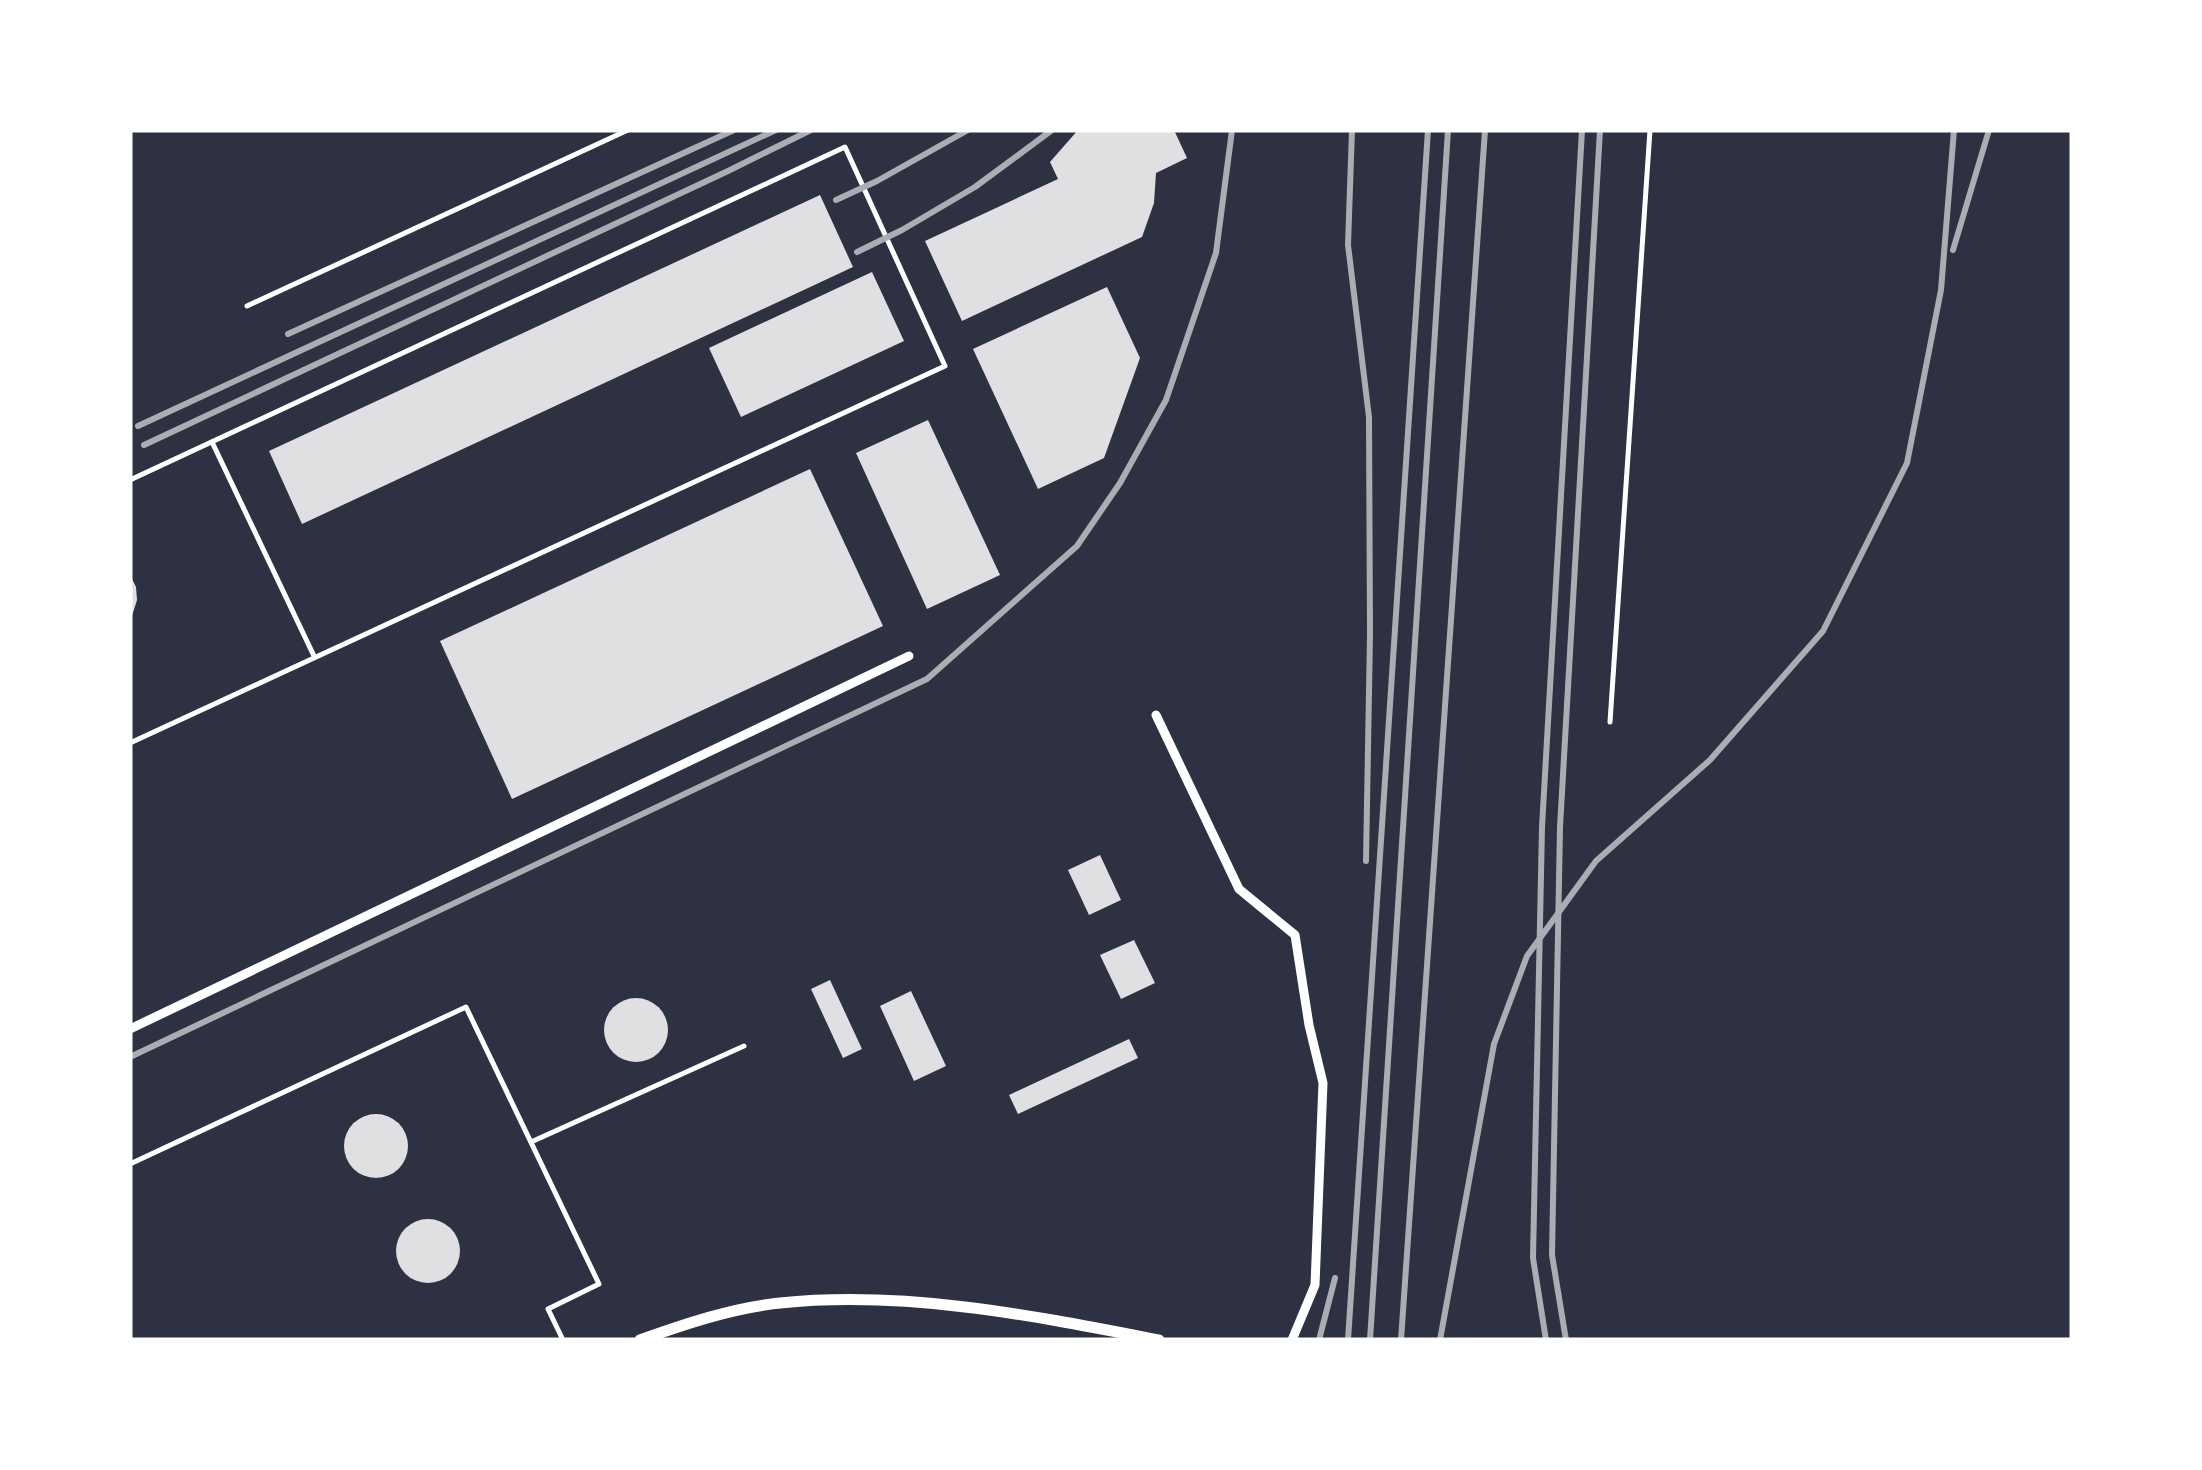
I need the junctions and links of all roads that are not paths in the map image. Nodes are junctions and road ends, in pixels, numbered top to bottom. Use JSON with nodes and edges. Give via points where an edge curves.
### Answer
{"nodes":[{"id":1,"x":628,"y":130,"type":"edge"},
{"id":2,"x":1650,"y":130,"type":"edge"},
{"id":3,"x":246,"y":306,"type":"dead end"},
{"id":4,"x":212,"y":442,"type":"junction"},
{"id":5,"x":130,"y":480,"type":"edge"},
{"id":6,"x":909,"y":656,"type":"dead end"},
{"id":7,"x":315,"y":657,"type":"junction"},
{"id":8,"x":1156,"y":715,"type":"dead end"},
{"id":9,"x":1610,"y":722,"type":"dead end"},
{"id":10,"x":130,"y":744,"type":"edge"},
{"id":11,"x":130,"y":1029,"type":"edge"},
{"id":12,"x":744,"y":1046,"type":"dead end"},
{"id":13,"x":531,"y":1142,"type":"junction"},
{"id":14,"x":130,"y":1164,"type":"edge"},
{"id":15,"x":563,"y":1340,"type":"edge"},
{"id":16,"x":640,"y":1340,"type":"edge"},
{"id":17,"x":1158,"y":1340,"type":"edge"},
{"id":18,"x":1292,"y":1340,"type":"edge"}],
"edges":[{"from":1,"to":3,"type":"lane"},
{"from":2,"to":9,"type":"lane"},
{"from":4,"to":5,"type":"lane"},
{"from":4,"to":7,"type":"lane"},
{"from":4,"to":7,"type":"lane","via":[[845,147],[945,366]]},
{"from":6,"to":11,"type":"street"},
{"from":7,"to":10,"type":"lane"},
{"from":8,"to":18,"type":"street","via":[[1239,889],[1296,935],[1323,1083],[1314,1284]]},
{"from":12,"to":13,"type":"lane"},
{"from":13,"to":14,"type":"lane","via":[[466,1007]]},
{"from":13,"to":15,"type":"lane","via":[[599,1284],[548,1309]]},
{"from":16,"to":17,"type":"street","via":[[778,1303],[898,1300]]}]}
